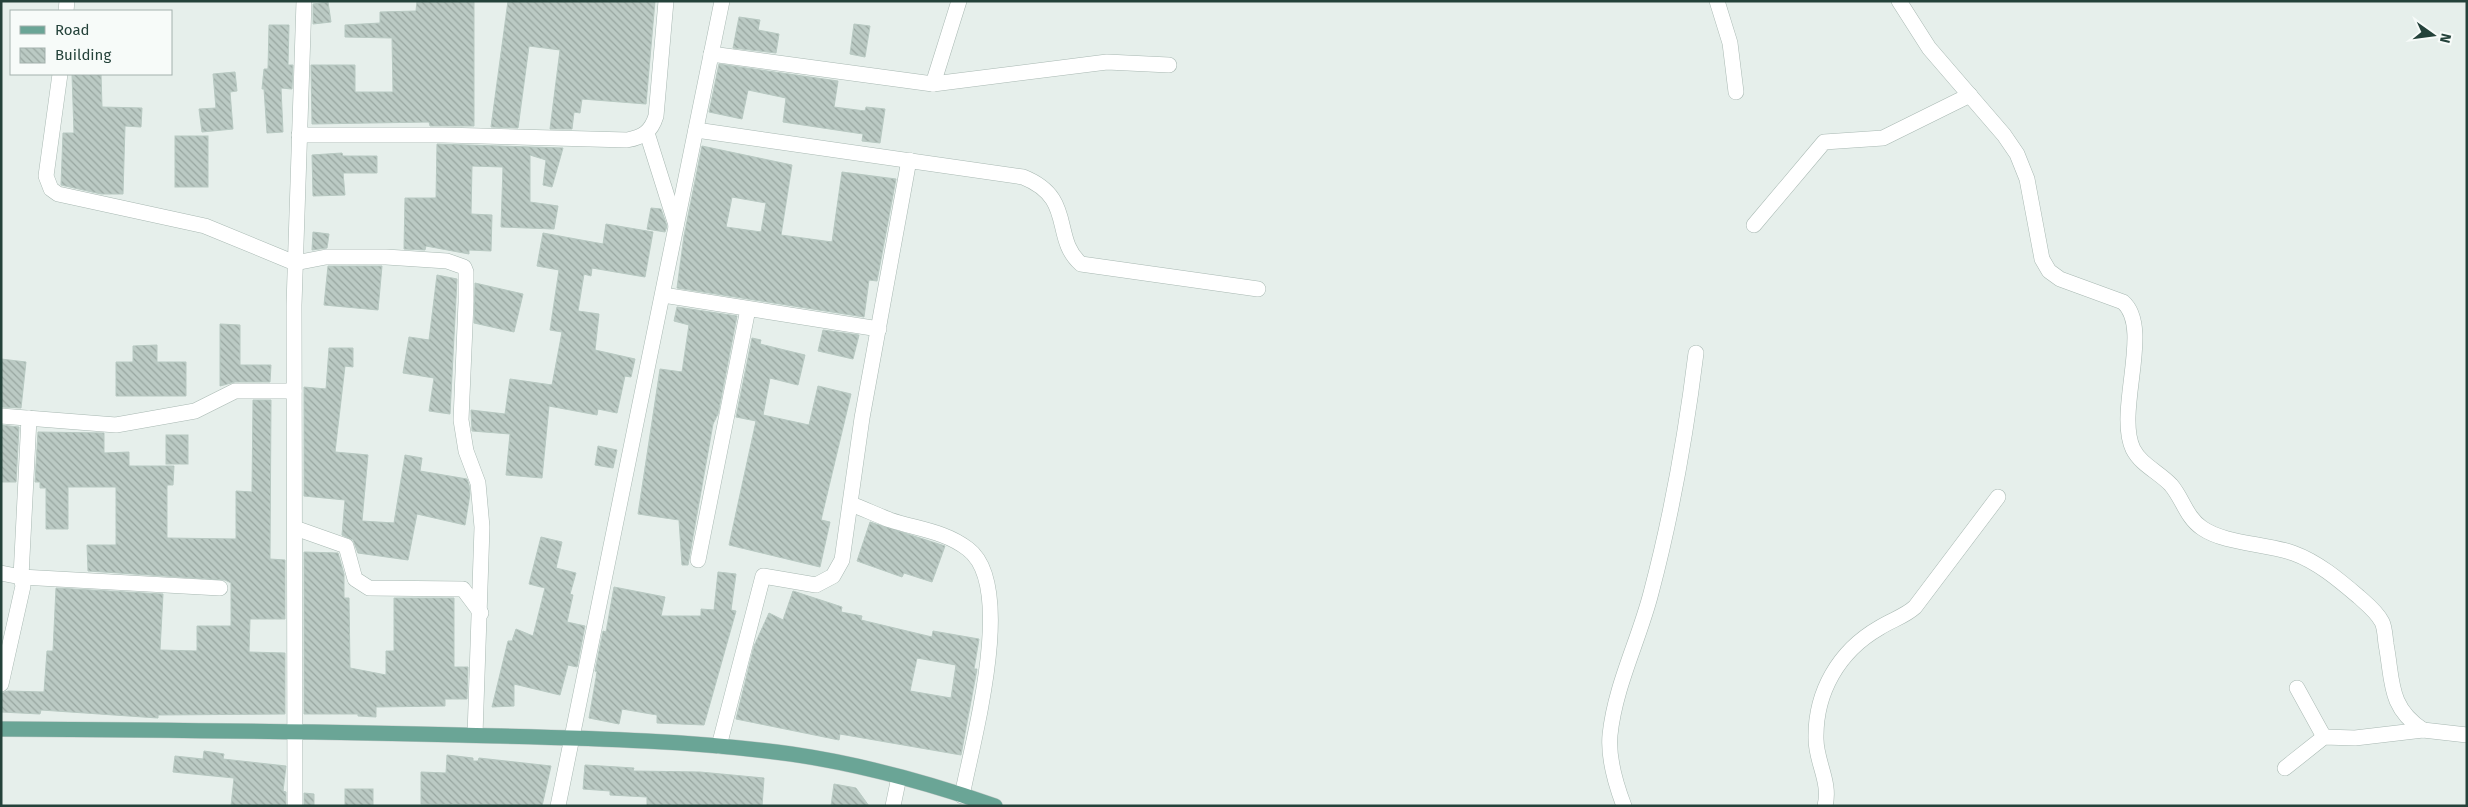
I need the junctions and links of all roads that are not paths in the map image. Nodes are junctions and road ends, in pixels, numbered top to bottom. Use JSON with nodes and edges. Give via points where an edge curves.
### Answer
{"nodes":[{"id":1,"x":304,"y":1,"type":"edge"},
{"id":2,"x":666,"y":1,"type":"edge"},
{"id":3,"x":722,"y":1,"type":"edge"},
{"id":4,"x":959,"y":1,"type":"edge"},
{"id":5,"x":1717,"y":1,"type":"edge"},
{"id":6,"x":1899,"y":1,"type":"edge"},
{"id":7,"x":711,"y":54,"type":"junction"},
{"id":8,"x":1169,"y":65,"type":"dead end"},
{"id":9,"x":60,"y":75,"type":"edge"},
{"id":10,"x":933,"y":84,"type":"junction"},
{"id":11,"x":1736,"y":92,"type":"dead end"},
{"id":12,"x":1970,"y":96,"type":"junction"},
{"id":13,"x":696,"y":130,"type":"junction"},
{"id":14,"x":647,"y":133,"type":"junction"},
{"id":15,"x":299,"y":135,"type":"junction"},
{"id":16,"x":909,"y":160,"type":"junction"},
{"id":17,"x":1754,"y":225,"type":"dead end"},
{"id":18,"x":677,"y":228,"type":"junction"},
{"id":19,"x":295,"y":263,"type":"junction"},
{"id":20,"x":1258,"y":289,"type":"dead end"},
{"id":21,"x":663,"y":295,"type":"junction"},
{"id":22,"x":748,"y":309,"type":"junction"},
{"id":23,"x":879,"y":329,"type":"junction"},
{"id":24,"x":1696,"y":353,"type":"dead end"},
{"id":25,"x":294,"y":391,"type":"junction"},
{"id":26,"x":1,"y":416,"type":"edge"},
{"id":27,"x":29,"y":418,"type":"junction"},
{"id":28,"x":1998,"y":497,"type":"dead end"},
{"id":29,"x":851,"y":504,"type":"junction"},
{"id":30,"x":294,"y":528,"type":"junction"},
{"id":31,"x":698,"y":560,"type":"dead end"},
{"id":32,"x":1,"y":573,"type":"edge"},
{"id":33,"x":20,"y":577,"type":"junction"},
{"id":34,"x":220,"y":588,"type":"dead end"},
{"id":35,"x":481,"y":613,"type":"junction"},
{"id":36,"x":1,"y":684,"type":"edge"},
{"id":37,"x":2296,"y":688,"type":"dead end"},
{"id":38,"x":1,"y":729,"type":"edge"},
{"id":39,"x":2423,"y":730,"type":"junction"},
{"id":40,"x":294,"y":731,"type":"junction"},
{"id":41,"x":476,"y":735,"type":"junction"},
{"id":42,"x":2467,"y":735,"type":"edge"},
{"id":43,"x":2324,"y":736,"type":"junction"},
{"id":44,"x":573,"y":738,"type":"junction"},
{"id":45,"x":719,"y":746,"type":"junction"},
{"id":46,"x":2285,"y":768,"type":"dead end"},
{"id":47,"x":899,"y":777,"type":"junction"},
{"id":48,"x":962,"y":796,"type":"junction"},
{"id":49,"x":295,"y":806,"type":"edge"},
{"id":50,"x":558,"y":806,"type":"edge"},
{"id":51,"x":893,"y":806,"type":"edge"},
{"id":52,"x":996,"y":806,"type":"edge"},
{"id":53,"x":1624,"y":806,"type":"edge"},
{"id":54,"x":1825,"y":806,"type":"edge"}],
"edges":[{"from":1,"to":15,"type":"street"},
{"from":2,"to":14,"type":"street","via":[[656,116]]},
{"from":3,"to":7,"type":"street"},
{"from":4,"to":10,"type":"street"},
{"from":5,"to":11,"type":"street","via":[[1730,43]]},
{"from":6,"to":12,"type":"street","via":[[1929,48]]},
{"from":7,"to":10,"type":"street"},
{"from":7,"to":13,"type":"street"},
{"from":8,"to":10,"type":"street","via":[[1107,62]]},
{"from":9,"to":19,"type":"street","via":[[46,176],[50,189],[66,196],[205,226]]},
{"from":12,"to":17,"type":"street","via":[[1883,138],[1824,142]]},
{"from":12,"to":39,"type":"street","via":[[2017,154],[2027,180],[2042,259],[2049,271],[2060,279],[2123,302],[2130,308],[2135,329],[2129,424],[2133,449],[2145,464],[2171,485],[2190,517],[2201,528],[2217,536],[2292,553],[2312,562],[2333,575],[2376,613],[2383,625],[2395,698],[2401,713]]},
{"from":13,"to":16,"type":"street"},
{"from":13,"to":18,"type":"street"},
{"from":14,"to":15,"type":"street","via":[[627,140],[443,134]]},
{"from":14,"to":18,"type":"street"},
{"from":15,"to":19,"type":"street"},
{"from":16,"to":20,"type":"street","via":[[1023,176],[1039,183],[1053,198],[1070,249],[1081,264]]},
{"from":16,"to":23,"type":"street"},
{"from":18,"to":21,"type":"street"},
{"from":19,"to":25,"type":"street"},
{"from":19,"to":35,"type":"street","via":[[326,257],[386,257],[447,261],[464,267],[466,302],[461,420],[480,498]]},
{"from":21,"to":22,"type":"street"},
{"from":21,"to":44,"type":"street"},
{"from":22,"to":23,"type":"street"},
{"from":22,"to":31,"type":"street"},
{"from":23,"to":29,"type":"street","via":[[862,418]]},
{"from":24,"to":53,"type":"street","via":[[1677,476],[1653,585],[1613,715],[1610,738],[1618,790]]},
{"from":25,"to":27,"type":"street","via":[[235,391],[195,411],[116,425]]},
{"from":25,"to":30,"type":"street"},
{"from":26,"to":27,"type":"street"},
{"from":27,"to":33,"type":"street"},
{"from":28,"to":54,"type":"street","via":[[1915,607],[1906,615],[1879,627],[1851,648],[1831,674],[1821,700],[1816,737],[1827,789]]},
{"from":29,"to":45,"type":"street","via":[[842,560],[833,576],[816,585],[764,576]]},
{"from":29,"to":48,"type":"street","via":[[890,520],[950,537],[970,550],[982,569],[990,593],[992,621],[984,684]]},
{"from":30,"to":35,"type":"street","via":[[346,546],[355,579],[369,588],[463,589]]},
{"from":30,"to":40,"type":"street"},
{"from":32,"to":33,"type":"street"},
{"from":33,"to":34,"type":"street"},
{"from":33,"to":36,"type":"street","via":[[23,586]]},
{"from":35,"to":41,"type":"street"},
{"from":37,"to":43,"type":"street"},
{"from":38,"to":40,"type":"main road"},
{"from":39,"to":42,"type":"street"},
{"from":39,"to":43,"type":"street","via":[[2362,737]]},
{"from":40,"to":41,"type":"main road"},
{"from":40,"to":49,"type":"street"},
{"from":41,"to":44,"type":"main road"},
{"from":43,"to":46,"type":"street"},
{"from":44,"to":45,"type":"main road"},
{"from":44,"to":50,"type":"street"},
{"from":45,"to":47,"type":"main road","via":[[792,755]]},
{"from":47,"to":48,"type":"main road"},
{"from":47,"to":51,"type":"street"},
{"from":48,"to":52,"type":"main road"}]}
